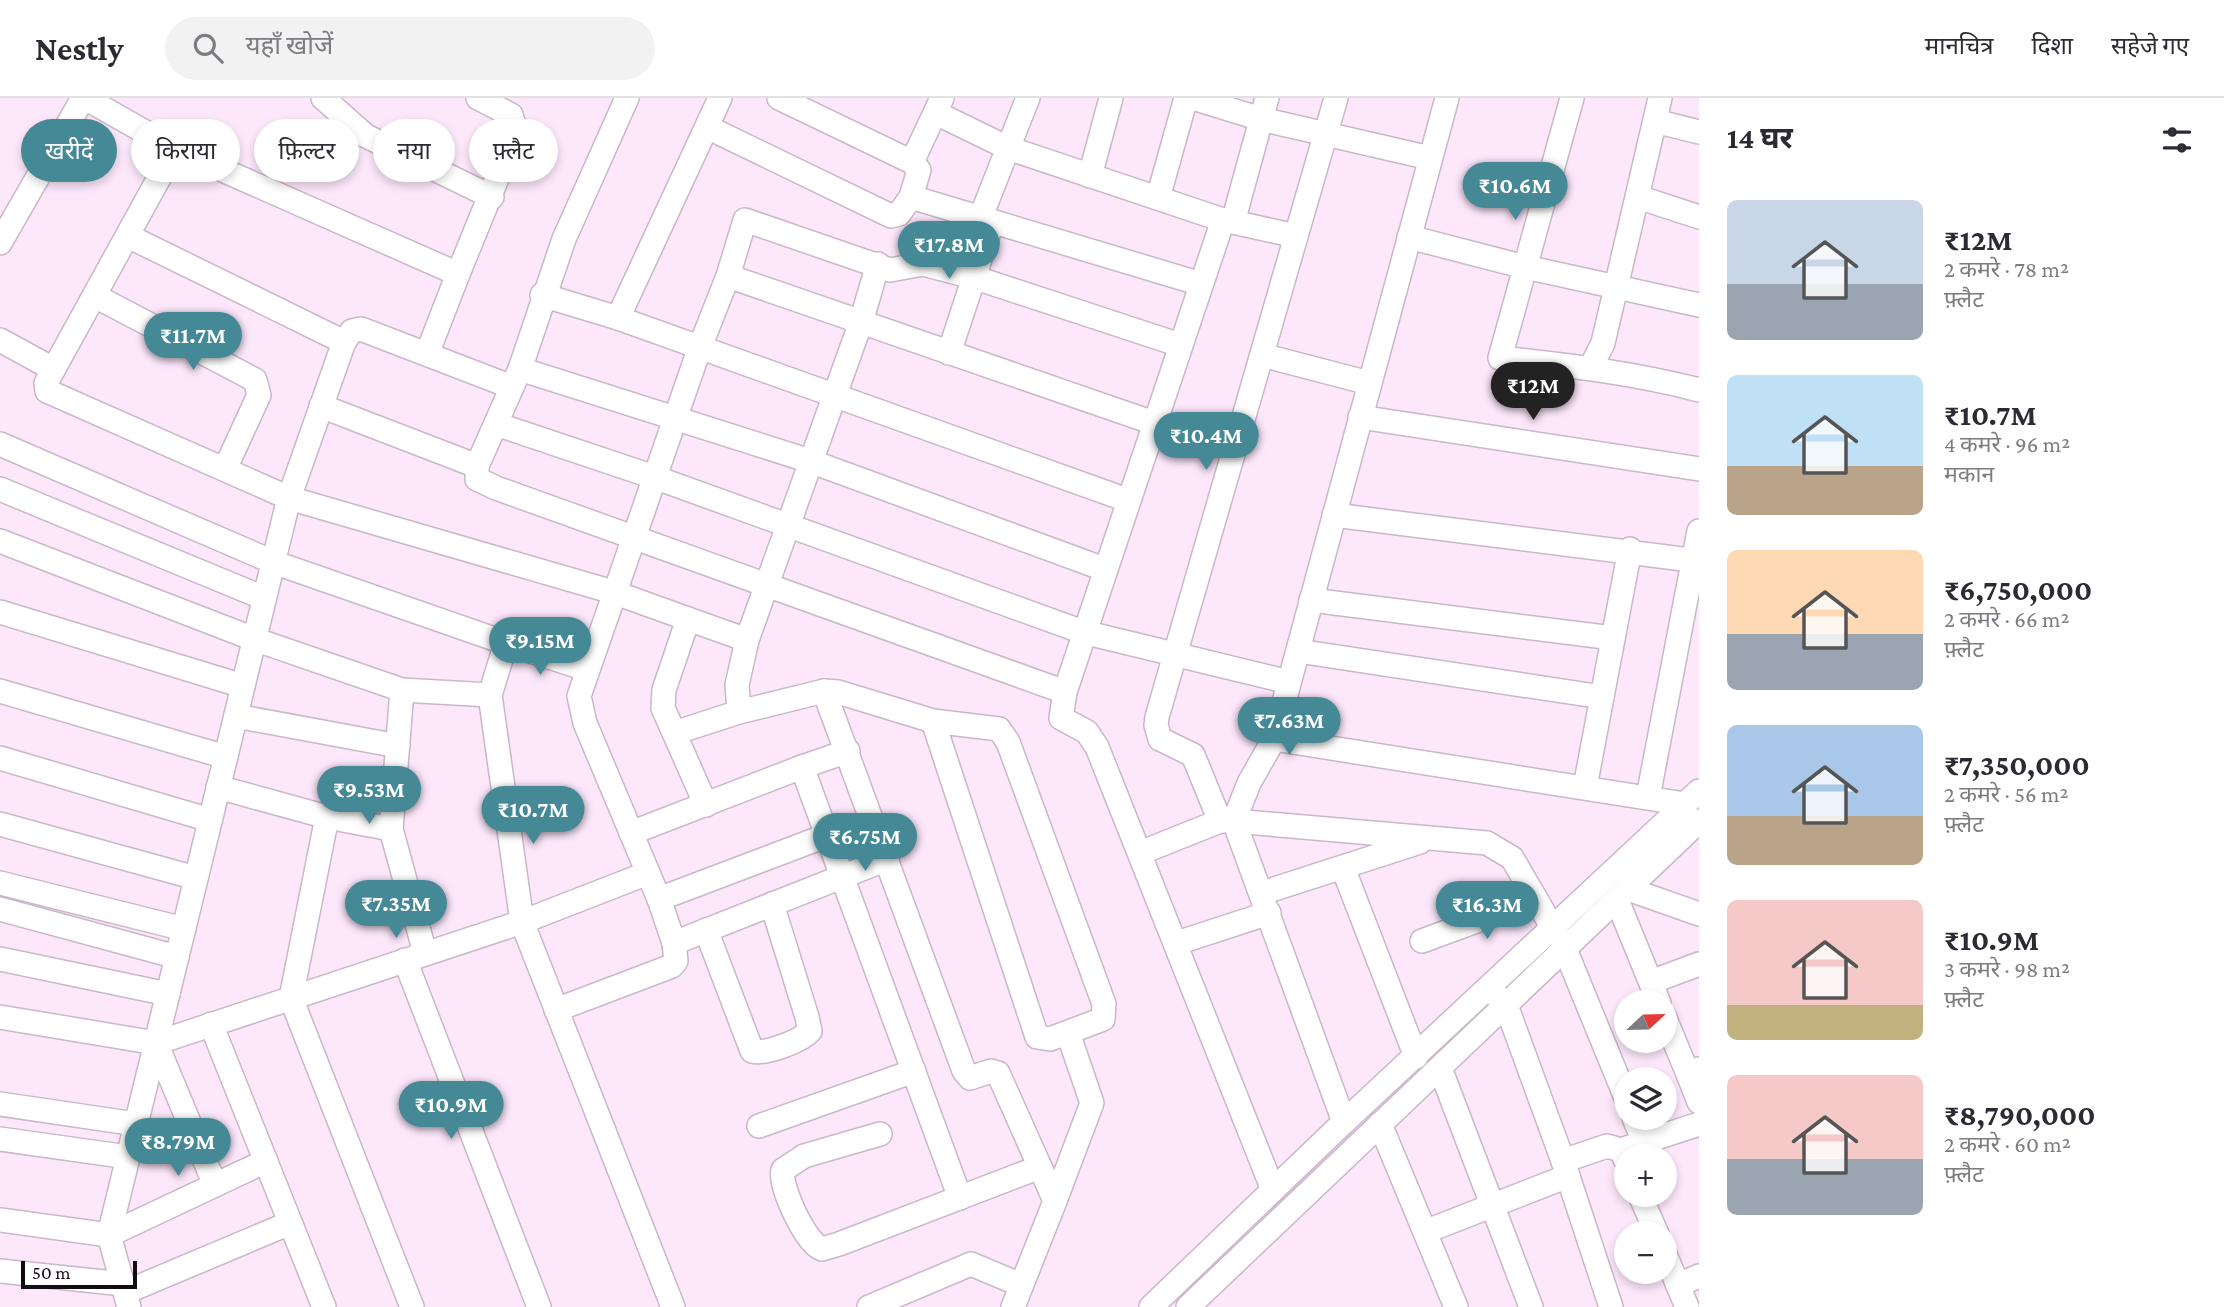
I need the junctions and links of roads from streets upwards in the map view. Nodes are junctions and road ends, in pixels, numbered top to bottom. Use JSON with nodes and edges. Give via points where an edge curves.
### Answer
{"nodes":[{"id":1,"x":84,"y":98,"type":"edge"},
{"id":2,"x":323,"y":98,"type":"edge"},
{"id":3,"x":478,"y":98,"type":"edge"},
{"id":4,"x":627,"y":98,"type":"edge"},
{"id":5,"x":720,"y":98,"type":"edge"},
{"id":6,"x":779,"y":98,"type":"edge"},
{"id":7,"x":1028,"y":98,"type":"edge"},
{"id":8,"x":1111,"y":98,"type":"edge"},
{"id":9,"x":1186,"y":98,"type":"edge"},
{"id":10,"x":1193,"y":98,"type":"edge"},
{"id":11,"x":1336,"y":98,"type":"edge"},
{"id":12,"x":1447,"y":98,"type":"edge"},
{"id":13,"x":1572,"y":98,"type":"edge"},
{"id":14,"x":1660,"y":98,"type":"edge"},
{"id":15,"x":939,"y":106,"type":"edge"},
{"id":16,"x":827,"y":107,"type":"edge"},
{"id":17,"x":1264,"y":108,"type":"edge"},
{"id":18,"x":1654,"y":121,"type":"junction"},
{"id":19,"x":131,"y":124,"type":"edge"},
{"id":20,"x":707,"y":127,"type":"junction"},
{"id":21,"x":1326,"y":132,"type":"junction"},
{"id":22,"x":1699,"y":132,"type":"edge"},
{"id":23,"x":1008,"y":148,"type":"junction"},
{"id":24,"x":1430,"y":158,"type":"junction"},
{"id":25,"x":912,"y":162,"type":"junction"},
{"id":26,"x":1090,"y":176,"type":"junction"},
{"id":27,"x":240,"y":178,"type":"edge"},
{"id":28,"x":157,"y":182,"type":"edge"},
{"id":29,"x":492,"y":197,"type":"junction"},
{"id":30,"x":911,"y":197,"type":"junction"},
{"id":31,"x":1638,"y":197,"type":"junction"},
{"id":32,"x":1158,"y":198,"type":"junction"},
{"id":33,"x":1699,"y":217,"type":"edge"},
{"id":34,"x":986,"y":221,"type":"junction"},
{"id":35,"x":1228,"y":221,"type":"junction"},
{"id":36,"x":128,"y":236,"type":"junction"},
{"id":37,"x":1296,"y":236,"type":"junction"},
{"id":38,"x":1409,"y":237,"type":"junction"},
{"id":39,"x":0,"y":243,"type":"edge"},
{"id":40,"x":878,"y":264,"type":"junction"},
{"id":41,"x":1525,"y":267,"type":"junction"},
{"id":42,"x":458,"y":274,"type":"junction"},
{"id":43,"x":728,"y":276,"type":"junction"},
{"id":44,"x":973,"y":277,"type":"junction"},
{"id":45,"x":1201,"y":285,"type":"junction"},
{"id":46,"x":1616,"y":288,"type":"junction"},
{"id":47,"x":542,"y":295,"type":"junction"},
{"id":48,"x":95,"y":296,"type":"junction"},
{"id":49,"x":1699,"y":304,"type":"edge"},
{"id":50,"x":618,"y":318,"type":"junction"},
{"id":51,"x":861,"y":322,"type":"junction"},
{"id":52,"x":0,"y":340,"type":"edge"},
{"id":53,"x":344,"y":342,"type":"junction"},
{"id":54,"x":1180,"y":345,"type":"junction"},
{"id":55,"x":700,"y":347,"type":"junction"},
{"id":56,"x":949,"y":353,"type":"junction"},
{"id":57,"x":427,"y":354,"type":"junction"},
{"id":58,"x":1262,"y":355,"type":"junction"},
{"id":59,"x":1591,"y":367,"type":"junction"},
{"id":60,"x":54,"y":369,"type":"junction"},
{"id":61,"x":516,"y":378,"type":"junction"},
{"id":62,"x":1369,"y":383,"type":"junction"},
{"id":63,"x":1699,"y":390,"type":"edge"},
{"id":64,"x":833,"y":395,"type":"junction"},
{"id":65,"x":321,"y":406,"type":"junction"},
{"id":66,"x":1360,"y":417,"type":"junction"},
{"id":67,"x":674,"y":419,"type":"junction"},
{"id":68,"x":496,"y":424,"type":"junction"},
{"id":69,"x":1154,"y":424,"type":"junction"},
{"id":70,"x":0,"y":444,"type":"edge"},
{"id":71,"x":810,"y":461,"type":"junction"},
{"id":72,"x":477,"y":466,"type":"junction"},
{"id":73,"x":225,"y":469,"type":"junction"},
{"id":74,"x":1699,"y":469,"type":"edge"},
{"id":75,"x":654,"y":477,"type":"junction"},
{"id":76,"x":0,"y":489,"type":"edge"},
{"id":77,"x":289,"y":498,"type":"junction"},
{"id":78,"x":1127,"y":500,"type":"junction"},
{"id":79,"x":1334,"y":515,"type":"junction"},
{"id":80,"x":788,"y":525,"type":"junction"},
{"id":81,"x":1699,"y":531,"type":"edge"},
{"id":82,"x":632,"y":538,"type":"junction"},
{"id":83,"x":0,"y":541,"type":"edge"},
{"id":84,"x":1630,"y":550,"type":"junction"},
{"id":85,"x":1696,"y":560,"type":"edge"},
{"id":86,"x":273,"y":562,"type":"junction"},
{"id":87,"x":1104,"y":569,"type":"junction"},
{"id":88,"x":765,"y":583,"type":"junction"},
{"id":89,"x":613,"y":592,"type":"junction"},
{"id":90,"x":264,"y":598,"type":"junction"},
{"id":91,"x":1311,"y":600,"type":"junction"},
{"id":92,"x":0,"y":612,"type":"edge"},
{"id":93,"x":688,"y":619,"type":"junction"},
{"id":94,"x":1083,"y":632,"type":"junction"},
{"id":95,"x":1613,"y":638,"type":"junction"},
{"id":96,"x":254,"y":639,"type":"junction"},
{"id":97,"x":747,"y":640,"type":"junction"},
{"id":98,"x":506,"y":643,"type":"junction"},
{"id":99,"x":1298,"y":651,"type":"junction"},
{"id":100,"x":1176,"y":657,"type":"junction"},
{"id":101,"x":586,"y":669,"type":"junction"},
{"id":102,"x":1289,"y":682,"type":"junction"},
{"id":103,"x":243,"y":686,"type":"junction"},
{"id":104,"x":402,"y":690,"type":"junction"},
{"id":105,"x":0,"y":691,"type":"edge"},
{"id":106,"x":824,"y":691,"type":"junction"},
{"id":107,"x":1065,"y":692,"type":"junction"},
{"id":108,"x":490,"y":695,"type":"junction"},
{"id":109,"x":1602,"y":697,"type":"junction"},
{"id":110,"x":738,"y":712,"type":"junction"},
{"id":111,"x":236,"y":716,"type":"junction"},
{"id":112,"x":933,"y":721,"type":"junction"},
{"id":113,"x":674,"y":733,"type":"junction"},
{"id":114,"x":1274,"y":739,"type":"junction"},
{"id":115,"x":398,"y":746,"type":"junction"},
{"id":116,"x":848,"y":751,"type":"junction"},
{"id":117,"x":226,"y":757,"type":"junction"},
{"id":118,"x":0,"y":758,"type":"edge"},
{"id":119,"x":802,"y":767,"type":"junction"},
{"id":120,"x":218,"y":787,"type":"junction"},
{"id":121,"x":1585,"y":787,"type":"junction"},
{"id":122,"x":1648,"y":797,"type":"junction"},
{"id":123,"x":706,"y":805,"type":"junction"},
{"id":124,"x":1696,"y":813,"type":"edge"},
{"id":125,"x":327,"y":817,"type":"junction"},
{"id":126,"x":210,"y":820,"type":"junction"},
{"id":127,"x":1227,"y":821,"type":"junction"},
{"id":128,"x":0,"y":824,"type":"edge"},
{"id":129,"x":391,"y":829,"type":"junction"},
{"id":130,"x":631,"y":833,"type":"junction"},
{"id":131,"x":828,"y":835,"type":"junction"},
{"id":132,"x":1430,"y":839,"type":"junction"},
{"id":133,"x":1140,"y":853,"type":"junction"},
{"id":134,"x":887,"y":859,"type":"junction"},
{"id":135,"x":1343,"y":868,"type":"junction"},
{"id":136,"x":648,"y":873,"type":"junction"},
{"id":137,"x":843,"y":876,"type":"junction"},
{"id":138,"x":196,"y":878,"type":"junction"},
{"id":139,"x":0,"y":883,"type":"edge"},
{"id":140,"x":1623,"y":895,"type":"junction"},
{"id":141,"x":659,"y":899,"type":"junction"},
{"id":142,"x":1536,"y":899,"type":"junction"},
{"id":143,"x":1266,"y":903,"type":"junction"},
{"id":144,"x":772,"y":904,"type":"junction"},
{"id":145,"x":0,"y":909,"type":"edge"},
{"id":146,"x":1699,"y":914,"type":"edge"},
{"id":147,"x":522,"y":922,"type":"junction"},
{"id":148,"x":184,"y":929,"type":"junction"},
{"id":149,"x":706,"y":930,"type":"junction"},
{"id":150,"x":1557,"y":937,"type":"junction"},
{"id":151,"x":1422,"y":941,"type":"dead end"},
{"id":152,"x":674,"y":943,"type":"junction"},
{"id":153,"x":1177,"y":943,"type":"junction"},
{"id":154,"x":177,"y":957,"type":"junction"},
{"id":155,"x":415,"y":957,"type":"junction"},
{"id":156,"x":0,"y":959,"type":"edge"},
{"id":157,"x":1699,"y":964,"type":"edge"},
{"id":158,"x":1654,"y":990,"type":"edge"},
{"id":159,"x":1660,"y":990,"type":"edge"},
{"id":160,"x":168,"y":994,"type":"junction"},
{"id":161,"x":1498,"y":996,"type":"junction"},
{"id":162,"x":291,"y":998,"type":"junction"},
{"id":163,"x":556,"y":1010,"type":"junction"},
{"id":164,"x":0,"y":1017,"type":"edge"},
{"id":165,"x":211,"y":1024,"type":"junction"},
{"id":166,"x":1068,"y":1033,"type":"junction"},
{"id":167,"x":1677,"y":1040,"type":"edge"},
{"id":168,"x":156,"y":1043,"type":"junction"},
{"id":169,"x":1416,"y":1057,"type":"junction"},
{"id":170,"x":1440,"y":1068,"type":"junction"},
{"id":171,"x":1614,"y":1070,"type":"edge"},
{"id":172,"x":914,"y":1071,"type":"junction"},
{"id":173,"x":1694,"y":1072,"type":"edge"},
{"id":174,"x":1699,"y":1102,"type":"edge"},
{"id":175,"x":0,"y":1104,"type":"edge"},
{"id":176,"x":1344,"y":1122,"type":"junction"},
{"id":177,"x":136,"y":1124,"type":"junction"},
{"id":178,"x":1380,"y":1124,"type":"junction"},
{"id":179,"x":1699,"y":1124,"type":"edge"},
{"id":180,"x":759,"y":1126,"type":"dead end"},
{"id":181,"x":1639,"y":1130,"type":"edge"},
{"id":182,"x":880,"y":1134,"type":"dead end"},
{"id":183,"x":0,"y":1139,"type":"edge"},
{"id":184,"x":1327,"y":1139,"type":"junction"},
{"id":185,"x":1644,"y":1142,"type":"junction"},
{"id":186,"x":1641,"y":1144,"type":"edge"},
{"id":187,"x":1614,"y":1150,"type":"edge"},
{"id":188,"x":128,"y":1157,"type":"junction"},
{"id":189,"x":1343,"y":1158,"type":"junction"},
{"id":190,"x":266,"y":1161,"type":"junction"},
{"id":191,"x":1040,"y":1167,"type":"junction"},
{"id":192,"x":1565,"y":1169,"type":"junction"},
{"id":193,"x":215,"y":1185,"type":"junction"},
{"id":194,"x":1273,"y":1190,"type":"junction"},
{"id":195,"x":960,"y":1198,"type":"junction"},
{"id":196,"x":1055,"y":1201,"type":"junction"},
{"id":197,"x":1493,"y":1204,"type":"junction"},
{"id":198,"x":0,"y":1220,"type":"edge"},
{"id":199,"x":290,"y":1223,"type":"junction"},
{"id":200,"x":1427,"y":1231,"type":"junction"},
{"id":201,"x":109,"y":1234,"type":"junction"},
{"id":202,"x":1677,"y":1267,"type":"edge"},
{"id":203,"x":0,"y":1271,"type":"edge"},
{"id":204,"x":1689,"y":1280,"type":"edge"},
{"id":205,"x":1021,"y":1285,"type":"junction"},
{"id":206,"x":126,"y":1294,"type":"edge"},
{"id":207,"x":316,"y":1304,"type":"edge"},
{"id":208,"x":412,"y":1307,"type":"edge"},
{"id":209,"x":539,"y":1307,"type":"edge"},
{"id":210,"x":673,"y":1307,"type":"edge"},
{"id":211,"x":869,"y":1307,"type":"edge"},
{"id":212,"x":1013,"y":1307,"type":"edge"},
{"id":213,"x":1151,"y":1307,"type":"edge"},
{"id":214,"x":1188,"y":1307,"type":"edge"},
{"id":215,"x":1456,"y":1307,"type":"edge"},
{"id":216,"x":1531,"y":1307,"type":"edge"},
{"id":217,"x":1611,"y":1307,"type":"edge"},
{"id":218,"x":1687,"y":1307,"type":"edge"}],
"edges":[{"from":1,"to":19,"type":"street"},
{"from":1,"to":39,"type":"street"},
{"from":2,"to":29,"type":"street","via":[[366,136]]},
{"from":3,"to":29,"type":"street","via":[[511,115],[517,127]]},
{"from":4,"to":47,"type":"street"},
{"from":5,"to":20,"type":"street"},
{"from":6,"to":16,"type":"street"},
{"from":7,"to":23,"type":"street"},
{"from":8,"to":26,"type":"street"},
{"from":9,"to":32,"type":"street"},
{"from":10,"to":17,"type":"street"},
{"from":11,"to":21,"type":"street"},
{"from":12,"to":24,"type":"street"},
{"from":13,"to":41,"type":"street"},
{"from":14,"to":18,"type":"street"},
{"from":15,"to":23,"type":"street"},
{"from":15,"to":25,"type":"street"},
{"from":16,"to":25,"type":"street"},
{"from":17,"to":21,"type":"street"},
{"from":17,"to":35,"type":"street"},
{"from":18,"to":22,"type":"street"},
{"from":18,"to":31,"type":"street"},
{"from":20,"to":30,"type":"street","via":[[891,216],[899,214]]},
{"from":20,"to":50,"type":"street"},
{"from":21,"to":24,"type":"street"},
{"from":21,"to":37,"type":"street"},
{"from":23,"to":26,"type":"street"},
{"from":23,"to":34,"type":"street"},
{"from":24,"to":38,"type":"street"},
{"from":25,"to":30,"type":"street","via":[[919,170]]},
{"from":26,"to":32,"type":"street"},
{"from":27,"to":42,"type":"street"},
{"from":28,"to":36,"type":"street"},
{"from":29,"to":42,"type":"street"},
{"from":30,"to":34,"type":"street"},
{"from":31,"to":33,"type":"street"},
{"from":31,"to":46,"type":"street"},
{"from":32,"to":35,"type":"street"},
{"from":34,"to":44,"type":"street"},
{"from":34,"to":45,"type":"street"},
{"from":35,"to":37,"type":"street"},
{"from":35,"to":45,"type":"street"},
{"from":36,"to":48,"type":"street"},
{"from":36,"to":53,"type":"street"},
{"from":37,"to":58,"type":"street"},
{"from":38,"to":41,"type":"street"},
{"from":38,"to":62,"type":"street"},
{"from":40,"to":43,"type":"street","via":[[745,220]]},
{"from":40,"to":44,"type":"street","via":[[895,270],[923,264]]},
{"from":40,"to":51,"type":"street"},
{"from":41,"to":46,"type":"street"},
{"from":41,"to":59,"type":"street","via":[[1500,358]]},
{"from":42,"to":57,"type":"street"},
{"from":43,"to":51,"type":"street"},
{"from":43,"to":55,"type":"street"},
{"from":44,"to":54,"type":"street"},
{"from":44,"to":56,"type":"street"},
{"from":45,"to":54,"type":"street"},
{"from":46,"to":49,"type":"street"},
{"from":46,"to":59,"type":"street","via":[[1603,343]]},
{"from":47,"to":50,"type":"street"},
{"from":47,"to":61,"type":"street"},
{"from":48,"to":60,"type":"street"},
{"from":48,"to":73,"type":"street","via":[[256,380],[259,395]]},
{"from":50,"to":55,"type":"street"},
{"from":51,"to":56,"type":"street"},
{"from":51,"to":64,"type":"street"},
{"from":52,"to":60,"type":"street"},
{"from":53,"to":57,"type":"street","via":[[352,331],[361,329]]},
{"from":53,"to":65,"type":"street"},
{"from":54,"to":69,"type":"street"},
{"from":55,"to":64,"type":"street"},
{"from":55,"to":67,"type":"street"},
{"from":56,"to":69,"type":"street"},
{"from":57,"to":61,"type":"street"},
{"from":58,"to":62,"type":"street"},
{"from":58,"to":100,"type":"street"},
{"from":59,"to":63,"type":"street"},
{"from":60,"to":73,"type":"street","via":[[45,386],[49,393]]},
{"from":61,"to":67,"type":"street"},
{"from":61,"to":68,"type":"street"},
{"from":62,"to":66,"type":"street"},
{"from":64,"to":71,"type":"street"},
{"from":64,"to":78,"type":"street"},
{"from":65,"to":72,"type":"street"},
{"from":65,"to":77,"type":"street"},
{"from":66,"to":74,"type":"street"},
{"from":66,"to":79,"type":"street"},
{"from":67,"to":71,"type":"street"},
{"from":67,"to":75,"type":"street"},
{"from":68,"to":72,"type":"street"},
{"from":68,"to":75,"type":"street"},
{"from":69,"to":78,"type":"street"},
{"from":70,"to":86,"type":"street"},
{"from":71,"to":80,"type":"street"},
{"from":71,"to":87,"type":"street"},
{"from":72,"to":82,"type":"street","via":[[480,482]]},
{"from":73,"to":77,"type":"street"},
{"from":75,"to":80,"type":"street"},
{"from":75,"to":82,"type":"street"},
{"from":76,"to":90,"type":"street"},
{"from":77,"to":86,"type":"street"},
{"from":77,"to":89,"type":"street"},
{"from":78,"to":87,"type":"street"},
{"from":79,"to":84,"type":"street"},
{"from":79,"to":91,"type":"street"},
{"from":80,"to":88,"type":"street"},
{"from":80,"to":94,"type":"street"},
{"from":81,"to":85,"type":"street"},
{"from":82,"to":88,"type":"street"},
{"from":82,"to":89,"type":"street"},
{"from":83,"to":96,"type":"street"},
{"from":84,"to":85,"type":"street"},
{"from":84,"to":95,"type":"street"},
{"from":85,"to":122,"type":"street"},
{"from":86,"to":90,"type":"street"},
{"from":86,"to":98,"type":"street"},
{"from":87,"to":94,"type":"street"},
{"from":88,"to":97,"type":"street"},
{"from":88,"to":107,"type":"street"},
{"from":89,"to":93,"type":"street"},
{"from":89,"to":101,"type":"street"},
{"from":90,"to":96,"type":"street"},
{"from":91,"to":95,"type":"street"},
{"from":91,"to":99,"type":"street"},
{"from":92,"to":103,"type":"street"},
{"from":93,"to":97,"type":"street"},
{"from":93,"to":113,"type":"street","via":[[662,700]]},
{"from":94,"to":100,"type":"street"},
{"from":94,"to":107,"type":"street"},
{"from":95,"to":109,"type":"street"},
{"from":96,"to":103,"type":"street"},
{"from":96,"to":104,"type":"street"},
{"from":97,"to":110,"type":"street","via":[[737,685]]},
{"from":98,"to":101,"type":"street"},
{"from":98,"to":108,"type":"street"},
{"from":99,"to":102,"type":"street"},
{"from":99,"to":109,"type":"street"},
{"from":100,"to":102,"type":"street"},
{"from":100,"to":127,"type":"street","via":[[1156,725],[1160,739],[1193,755]]},
{"from":101,"to":130,"type":"street","via":[[580,709]]},
{"from":102,"to":114,"type":"street"},
{"from":103,"to":111,"type":"street"},
{"from":104,"to":108,"type":"street"},
{"from":104,"to":115,"type":"street"},
{"from":105,"to":117,"type":"street"},
{"from":106,"to":110,"type":"street"},
{"from":106,"to":112,"type":"street"},
{"from":106,"to":116,"type":"street"},
{"from":107,"to":133,"type":"street","via":[[1060,716],[1094,741]]},
{"from":108,"to":147,"type":"street"},
{"from":109,"to":121,"type":"street"},
{"from":110,"to":113,"type":"street"},
{"from":111,"to":115,"type":"street"},
{"from":111,"to":117,"type":"street"},
{"from":112,"to":166,"type":"street","via":[[1037,1037],[1044,1040]]},
{"from":112,"to":166,"type":"street","via":[[999,729],[1008,743],[1105,1007],[1103,1018]]},
{"from":113,"to":123,"type":"street"},
{"from":114,"to":121,"type":"street"},
{"from":114,"to":127,"type":"street"},
{"from":115,"to":129,"type":"street"},
{"from":116,"to":119,"type":"street"},
{"from":116,"to":134,"type":"street"},
{"from":117,"to":120,"type":"street"},
{"from":118,"to":126,"type":"street"},
{"from":119,"to":123,"type":"street"},
{"from":119,"to":131,"type":"street"},
{"from":120,"to":125,"type":"street"},
{"from":120,"to":126,"type":"street"},
{"from":121,"to":122,"type":"street"},
{"from":122,"to":124,"type":"street"},
{"from":123,"to":130,"type":"street"},
{"from":124,"to":140,"type":"street"},
{"from":124,"to":150,"type":"street"},
{"from":125,"to":129,"type":"street"},
{"from":125,"to":162,"type":"street"},
{"from":126,"to":138,"type":"street"},
{"from":127,"to":132,"type":"street"},
{"from":127,"to":133,"type":"street"},
{"from":127,"to":143,"type":"street"},
{"from":128,"to":138,"type":"street"},
{"from":129,"to":155,"type":"street"},
{"from":130,"to":136,"type":"street"},
{"from":131,"to":137,"type":"street"},
{"from":131,"to":141,"type":"street"},
{"from":132,"to":135,"type":"street"},
{"from":132,"to":142,"type":"street","via":[[1487,844],[1503,850]]},
{"from":133,"to":153,"type":"street"},
{"from":134,"to":137,"type":"street"},
{"from":134,"to":191,"type":"street","via":[[966,1075],[998,1073]]},
{"from":135,"to":143,"type":"street"},
{"from":135,"to":169,"type":"street"},
{"from":136,"to":141,"type":"street"},
{"from":136,"to":147,"type":"street"},
{"from":137,"to":144,"type":"street"},
{"from":137,"to":172,"type":"street"},
{"from":138,"to":148,"type":"street"},
{"from":139,"to":148,"type":"street"},
{"from":140,"to":146,"type":"street"},
{"from":140,"to":150,"type":"street"},
{"from":140,"to":158,"type":"street"},
{"from":141,"to":152,"type":"street"},
{"from":142,"to":150,"type":"street"},
{"from":142,"to":151,"type":"street"},
{"from":143,"to":153,"type":"street"},
{"from":143,"to":176,"type":"street"},
{"from":144,"to":149,"type":"street"},
{"from":144,"to":149,"type":"street","via":[[807,1017],[810,1031],[801,1038],[763,1052],[752,1051]]},
{"from":145,"to":154,"type":"street"},
{"from":147,"to":155,"type":"street"},
{"from":147,"to":163,"type":"street"},
{"from":148,"to":154,"type":"street"},
{"from":149,"to":152,"type":"street"},
{"from":150,"to":161,"type":"street"},
{"from":150,"to":171,"type":"street"},
{"from":152,"to":163,"type":"street","via":[[677,961],[672,967]]},
{"from":153,"to":194,"type":"street"},
{"from":154,"to":160,"type":"street"},
{"from":155,"to":162,"type":"street"},
{"from":155,"to":209,"type":"street"},
{"from":156,"to":160,"type":"street"},
{"from":157,"to":159,"type":"street"},
{"from":160,"to":168,"type":"street"},
{"from":161,"to":169,"type":"street"},
{"from":161,"to":170,"type":"street"},
{"from":161,"to":192,"type":"street"},
{"from":162,"to":165,"type":"street"},
{"from":162,"to":208,"type":"street"},
{"from":163,"to":210,"type":"street"},
{"from":164,"to":168,"type":"street"},
{"from":165,"to":168,"type":"street"},
{"from":165,"to":190,"type":"street"},
{"from":166,"to":196,"type":"street","via":[[1092,1103]]},
{"from":167,"to":173,"type":"street"},
{"from":168,"to":177,"type":"street"},
{"from":168,"to":193,"type":"street"},
{"from":169,"to":176,"type":"street"},
{"from":170,"to":178,"type":"street"},
{"from":170,"to":197,"type":"street"},
{"from":172,"to":180,"type":"street"},
{"from":172,"to":195,"type":"street"},
{"from":173,"to":174,"type":"street"},
{"from":175,"to":177,"type":"street"},
{"from":176,"to":184,"type":"street"},
{"from":177,"to":188,"type":"street"},
{"from":178,"to":189,"type":"street"},
{"from":178,"to":200,"type":"street"},
{"from":179,"to":185,"type":"street"},
{"from":181,"to":185,"type":"street"},
{"from":182,"to":195,"type":"street","via":[[804,1156],[783,1170],[783,1182],[815,1247],[838,1244]]},
{"from":183,"to":188,"type":"street"},
{"from":184,"to":189,"type":"street"},
{"from":184,"to":194,"type":"street"},
{"from":185,"to":186,"type":"street"},
{"from":187,"to":192,"type":"street","via":[[1607,1146]]},
{"from":188,"to":201,"type":"street"},
{"from":189,"to":214,"type":"street"},
{"from":190,"to":193,"type":"street"},
{"from":190,"to":199,"type":"street"},
{"from":191,"to":195,"type":"street"},
{"from":191,"to":196,"type":"street"},
{"from":192,"to":197,"type":"street"},
{"from":192,"to":217,"type":"street"},
{"from":193,"to":201,"type":"street"},
{"from":194,"to":213,"type":"street"},
{"from":196,"to":205,"type":"street"},
{"from":197,"to":200,"type":"street"},
{"from":197,"to":216,"type":"street"},
{"from":198,"to":201,"type":"street"},
{"from":199,"to":206,"type":"street"},
{"from":199,"to":207,"type":"street"},
{"from":200,"to":215,"type":"street"},
{"from":201,"to":206,"type":"street"},
{"from":202,"to":204,"type":"street"},
{"from":203,"to":206,"type":"street"},
{"from":204,"to":218,"type":"street"},
{"from":205,"to":211,"type":"street","via":[[971,1264]]},
{"from":205,"to":212,"type":"street"}]}
